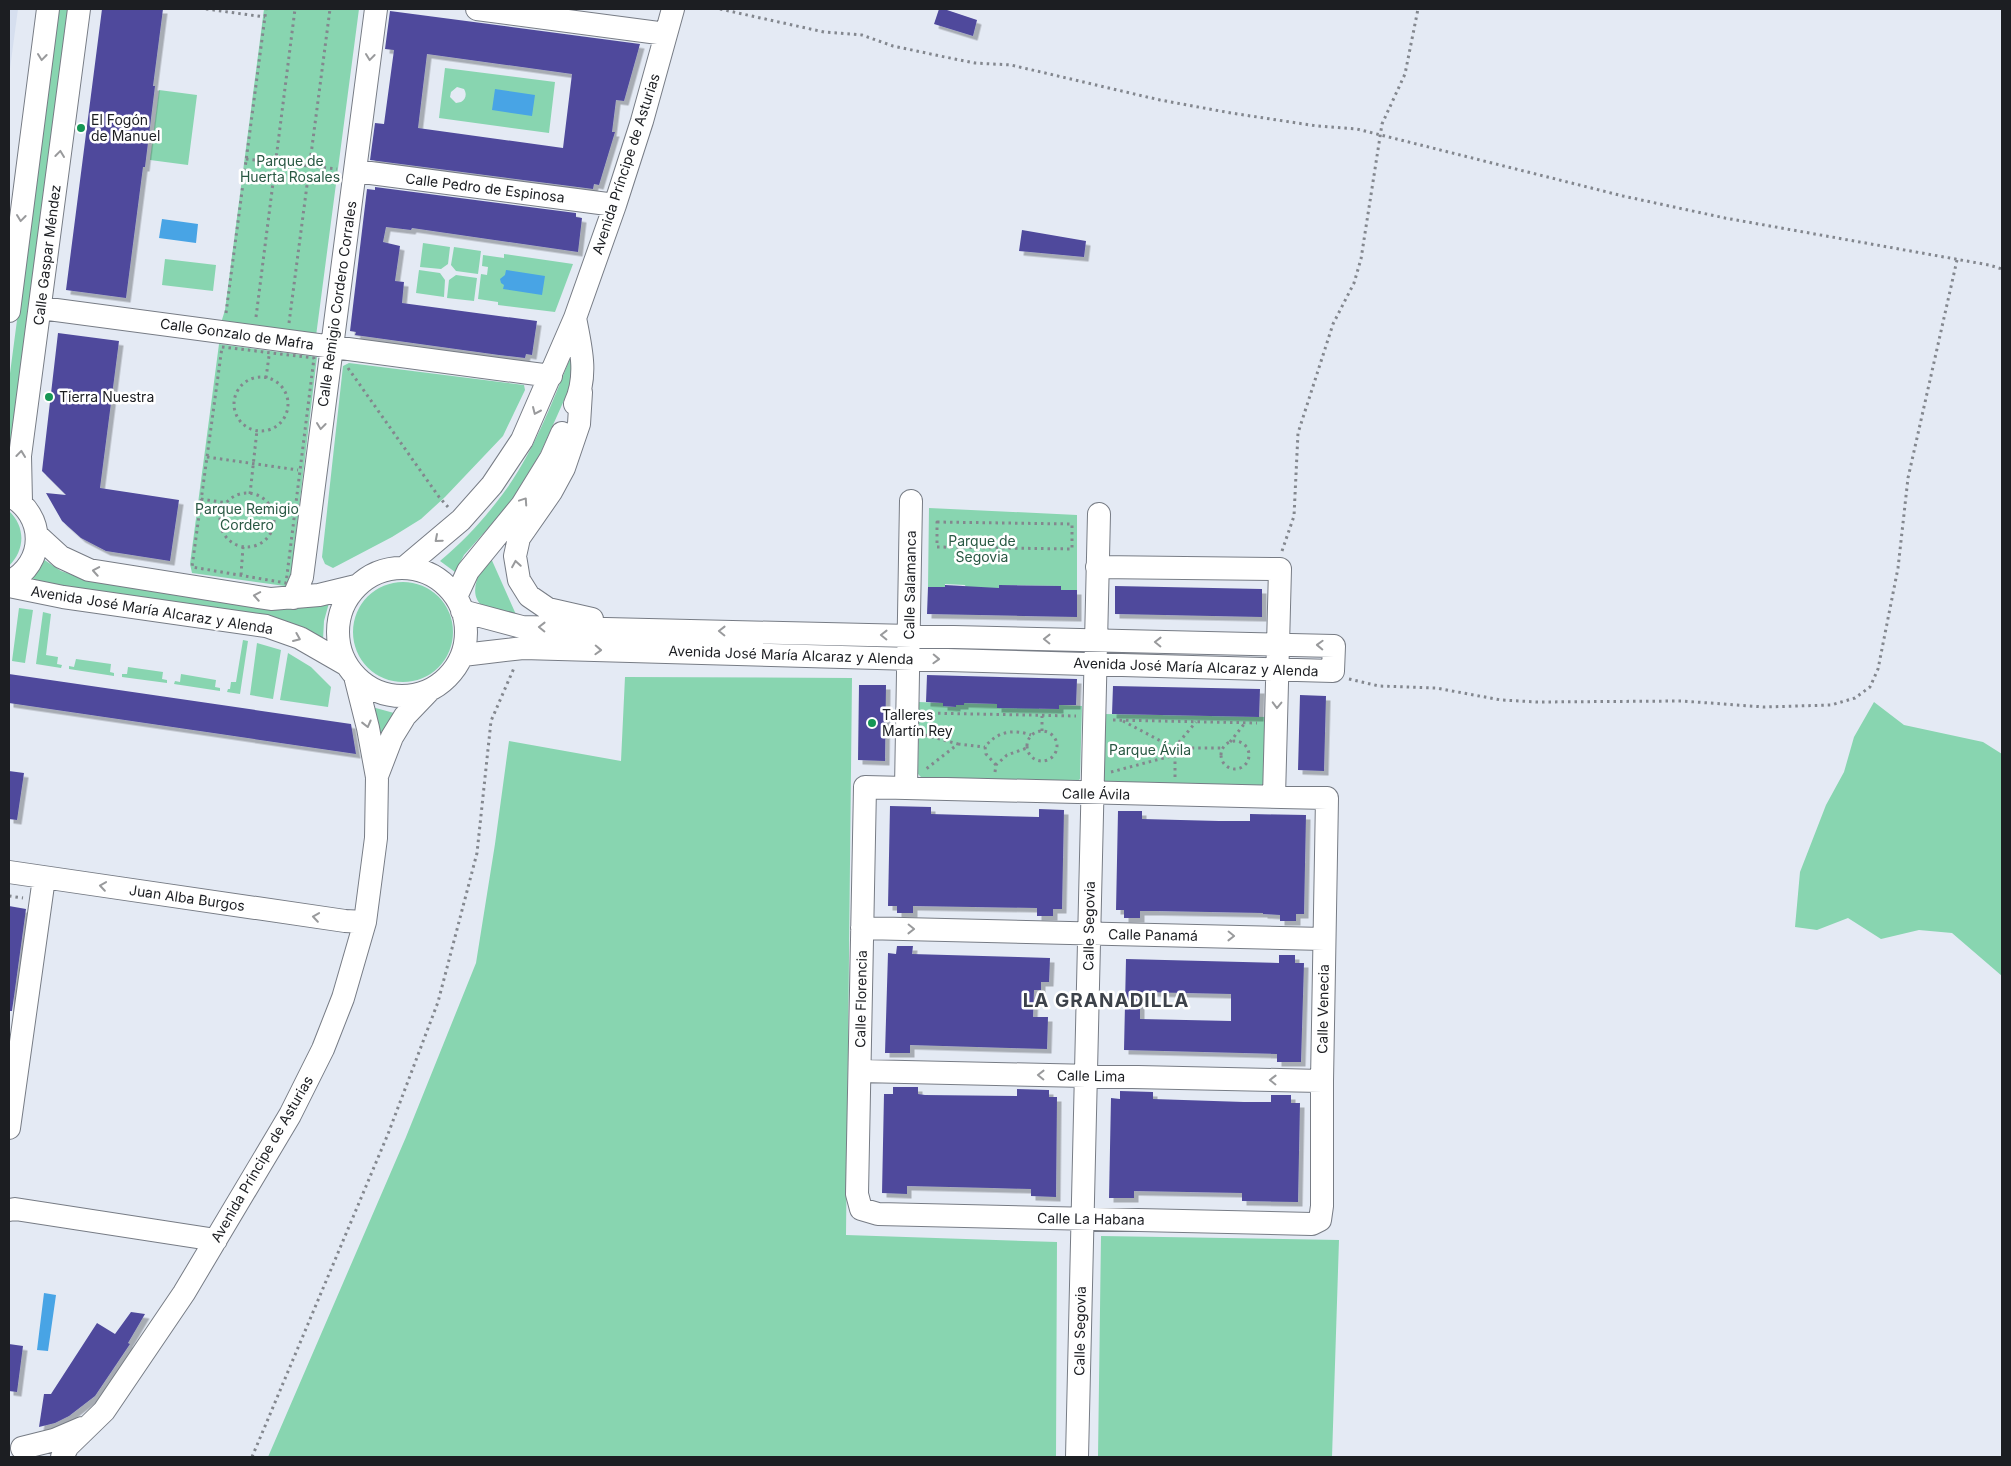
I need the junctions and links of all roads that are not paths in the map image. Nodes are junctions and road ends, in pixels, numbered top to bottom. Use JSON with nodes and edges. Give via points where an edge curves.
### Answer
{"nodes":[{"id":1,"x":48,"y":9,"type":"edge"},
{"id":2,"x":79,"y":9,"type":"edge"},
{"id":3,"x":376,"y":9,"type":"edge"},
{"id":4,"x":477,"y":9,"type":"edge"},
{"id":5,"x":673,"y":9,"type":"edge"},
{"id":6,"x":666,"y":34,"type":"junction"},
{"id":7,"x":355,"y":171,"type":"junction"},
{"id":8,"x":615,"y":205,"type":"junction"},
{"id":9,"x":41,"y":308,"type":"junction"},
{"id":10,"x":9,"y":311,"type":"edge"},
{"id":11,"x":576,"y":318,"type":"junction"},
{"id":12,"x":338,"y":354,"type":"junction"},
{"id":13,"x":552,"y":376,"type":"junction"},
{"id":14,"x":581,"y":392,"type":"junction"},
{"id":15,"x":15,"y":498,"type":"edge"},
{"id":16,"x":911,"y":501,"type":"dead end"},
{"id":17,"x":1099,"y":514,"type":"dead end"},
{"id":18,"x":37,"y":535,"type":"junction"},
{"id":19,"x":1097,"y":567,"type":"junction"},
{"id":20,"x":404,"y":568,"type":"junction"},
{"id":21,"x":9,"y":582,"type":"edge"},
{"id":22,"x":9,"y":586,"type":"edge"},
{"id":23,"x":356,"y":586,"type":"junction"},
{"id":24,"x":293,"y":598,"type":"junction"},
{"id":25,"x":459,"y":604,"type":"junction"},
{"id":26,"x":642,"y":630,"type":"junction"},
{"id":27,"x":910,"y":636,"type":"junction"},
{"id":28,"x":1096,"y":640,"type":"junction"},
{"id":29,"x":1278,"y":644,"type":"junction"},
{"id":30,"x":463,"y":654,"type":"junction"},
{"id":31,"x":910,"y":659,"type":"junction"},
{"id":32,"x":1095,"y":664,"type":"junction"},
{"id":33,"x":1278,"y":669,"type":"junction"},
{"id":34,"x":351,"y":671,"type":"junction"},
{"id":35,"x":428,"y":692,"type":"junction"},
{"id":36,"x":377,"y":777,"type":"junction"},
{"id":37,"x":865,"y":788,"type":"joint"},
{"id":38,"x":906,"y":788,"type":"junction"},
{"id":39,"x":1103,"y":794,"type":"junction"},
{"id":40,"x":1274,"y":797,"type":"junction"},
{"id":41,"x":1327,"y":798,"type":"joint"},
{"id":42,"x":9,"y":872,"type":"edge"},
{"id":43,"x":44,"y":878,"type":"junction"},
{"id":44,"x":365,"y":922,"type":"junction"},
{"id":45,"x":862,"y":928,"type":"junction"},
{"id":46,"x":1089,"y":933,"type":"junction"},
{"id":47,"x":1324,"y":938,"type":"junction"},
{"id":48,"x":860,"y":1070,"type":"junction"},
{"id":49,"x":1086,"y":1076,"type":"junction"},
{"id":50,"x":1322,"y":1081,"type":"junction"},
{"id":51,"x":9,"y":1128,"type":"edge"},
{"id":52,"x":861,"y":1209,"type":"joint"},
{"id":53,"x":9,"y":1210,"type":"edge"},
{"id":54,"x":1082,"y":1219,"type":"junction"},
{"id":55,"x":1320,"y":1220,"type":"joint"},
{"id":56,"x":216,"y":1240,"type":"junction"},
{"id":57,"x":92,"y":1423,"type":"junction"},
{"id":58,"x":23,"y":1450,"type":"edge"},
{"id":59,"x":64,"y":1456,"type":"edge"},
{"id":60,"x":1077,"y":1457,"type":"edge"}],
"edges":[{"from":1,"to":10,"type":"street","one_way":true},
{"from":9,"to":2,"type":"street","name":"Calle Gaspar Méndez","one_way":true},
{"from":3,"to":7,"type":"street","name":"Calle Remigio Cordero Corrales","one_way":true},
{"from":4,"to":6,"type":"street"},
{"from":5,"to":6,"type":"street","name":"Avenida Príncipe de Asturias"},
{"from":6,"to":8,"type":"street","name":"Avenida Príncipe de Asturias"},
{"from":7,"to":8,"type":"street","name":"Calle Pedro de Espinosa"},
{"from":7,"to":12,"type":"street","name":"Calle Remigio Cordero Corrales"},
{"from":8,"to":11,"type":"street","name":"Avenida Príncipe de Asturias"},
{"from":9,"to":12,"type":"street","name":"Calle Gonzalo de Mafra"},
{"from":15,"to":9,"type":"street","name":"Calle Gaspar Méndez","one_way":true},
{"from":11,"to":13,"type":"street","name":"Avenida Príncipe de Asturias"},
{"from":11,"to":14,"type":"street","name":"Avenida Príncipe de Asturias","via":[[584,362]]},
{"from":12,"to":13,"type":"street","name":"Calle Gonzalo de Mafra"},
{"from":12,"to":24,"type":"street","name":"Calle Remigio Cordero Corrales","one_way":true,"via":[[302,577]]},
{"from":13,"to":20,"type":"street","name":"Avenida Príncipe de Asturias","one_way":true,"via":[[522,440],[492,485],[461,520]]},
{"from":25,"to":14,"type":"street","name":"Avenida Príncipe de Asturias","one_way":true,"via":[[468,571],[522,505],[551,458]]},
{"from":26,"to":14,"type":"street","name":"Avenida José María Alcaraz y Alenda","one_way":true,"via":[[548,609],[529,596],[519,580],[515,556],[519,538],[564,468],[580,424]]},
{"from":15,"to":18,"type":"street","via":[[29,512]]},
{"from":16,"to":27,"type":"street","name":"Calle Salamanca"},
{"from":17,"to":19,"type":"street","name":"Calle Segovia"},
{"from":18,"to":21,"type":"street","via":[[36,551],[29,566]]},
{"from":24,"to":18,"type":"street","one_way":true,"via":[[270,598],[89,570],[61,557]]},
{"from":19,"to":28,"type":"street","name":"Calle Segovia"},
{"from":19,"to":29,"type":"street","via":[[1280,569]]},
{"from":20,"to":23,"type":"street","via":[[370,576]]},
{"from":20,"to":25,"type":"street","via":[[424,572],[442,582]]},
{"from":22,"to":34,"type":"street","name":"Avenida José María Alcaraz y Alenda","one_way":true,"via":[[63,597],[266,626],[300,638]]},
{"from":23,"to":24,"type":"street"},
{"from":23,"to":34,"type":"street","via":[[344,604],[338,624],[339,646]]},
{"from":26,"to":25,"type":"street","name":"Avenida José María Alcaraz y Alenda","one_way":true,"via":[[522,627]]},
{"from":25,"to":30,"type":"street","via":[[466,625]]},
{"from":27,"to":26,"type":"street","name":"Avenida José María Alcaraz y Alenda","one_way":true},
{"from":28,"to":27,"type":"street","name":"Avenida José María Alcaraz y Alenda","one_way":true},
{"from":27,"to":31,"type":"street","name":"Calle Salamanca"},
{"from":29,"to":28,"type":"street","name":"Avenida José María Alcaraz y Alenda","one_way":true},
{"from":28,"to":32,"type":"street","name":"Calle Segovia"},
{"from":29,"to":33,"type":"street"},
{"from":33,"to":29,"type":"street","name":"Avenida José María Alcaraz y Alenda","one_way":true,"via":[[1333,670],[1334,646]]},
{"from":30,"to":31,"type":"street","name":"Avenida José María Alcaraz y Alenda","one_way":true,"via":[[523,648]]},
{"from":30,"to":35,"type":"street","via":[[443,683]]},
{"from":31,"to":32,"type":"street","name":"Avenida José María Alcaraz y Alenda","one_way":true},
{"from":31,"to":38,"type":"street","name":"Calle Salamanca"},
{"from":32,"to":33,"type":"street","name":"Avenida José María Alcaraz y Alenda"},
{"from":32,"to":39,"type":"street","name":"Calle Segovia"},
{"from":33,"to":40,"type":"street","one_way":true},
{"from":34,"to":35,"type":"street","via":[[365,685],[385,695],[407,697]]},
{"from":34,"to":36,"type":"street","name":"Avenida Príncipe de Asturias","one_way":true,"via":[[368,728]]},
{"from":35,"to":36,"type":"street","name":"Avenida Príncipe de Asturias","via":[[405,716],[392,737]]},
{"from":36,"to":44,"type":"street","name":"Avenida Príncipe de Asturias","via":[[376,838]]},
{"from":37,"to":38,"type":"street","name":"Calle Ávila"},
{"from":37,"to":45,"type":"street","name":"Calle Florencia"},
{"from":38,"to":39,"type":"street","name":"Calle Ávila"},
{"from":39,"to":40,"type":"street","name":"Calle Ávila"},
{"from":39,"to":46,"type":"street","name":"Calle Segovia"},
{"from":40,"to":41,"type":"street","name":"Calle Ávila"},
{"from":41,"to":47,"type":"street","name":"Calle Venecia"},
{"from":42,"to":43,"type":"street","name":"Juan Alba Burgos"},
{"from":44,"to":43,"type":"street","name":"Juan Alba Burgos","one_way":true},
{"from":43,"to":51,"type":"street"},
{"from":44,"to":56,"type":"street","name":"Avenida Príncipe de Asturias","via":[[343,998],[322,1049],[290,1115]]},
{"from":45,"to":46,"type":"street","name":"Calle Panamá","one_way":true},
{"from":45,"to":48,"type":"street","name":"Calle Florencia"},
{"from":46,"to":47,"type":"street","name":"Calle Panamá","one_way":true},
{"from":46,"to":49,"type":"street","name":"Calle Segovia"},
{"from":47,"to":50,"type":"street","name":"Calle Venecia"},
{"from":49,"to":48,"type":"street","name":"Calle Lima","one_way":true},
{"from":48,"to":52,"type":"street","name":"Calle Florencia","via":[[857,1194]]},
{"from":50,"to":49,"type":"street","name":"Calle Lima","one_way":true},
{"from":49,"to":54,"type":"street","name":"Calle Segovia"},
{"from":50,"to":55,"type":"street","name":"Calle Venecia"},
{"from":52,"to":54,"type":"street","name":"Calle La Habana","via":[[878,1214]]},
{"from":53,"to":56,"type":"street"},
{"from":54,"to":55,"type":"street","name":"Calle La Habana","via":[[1312,1224]]},
{"from":54,"to":60,"type":"street","name":"Calle Segovia"},
{"from":56,"to":57,"type":"street","name":"Avenida Príncipe de Asturias","via":[[133,1370]]},
{"from":57,"to":58,"type":"street","name":"Avenida Príncipe de Asturias"},
{"from":57,"to":59,"type":"street","name":"Avenida Príncipe de Asturias","via":[[68,1446]]}]}
